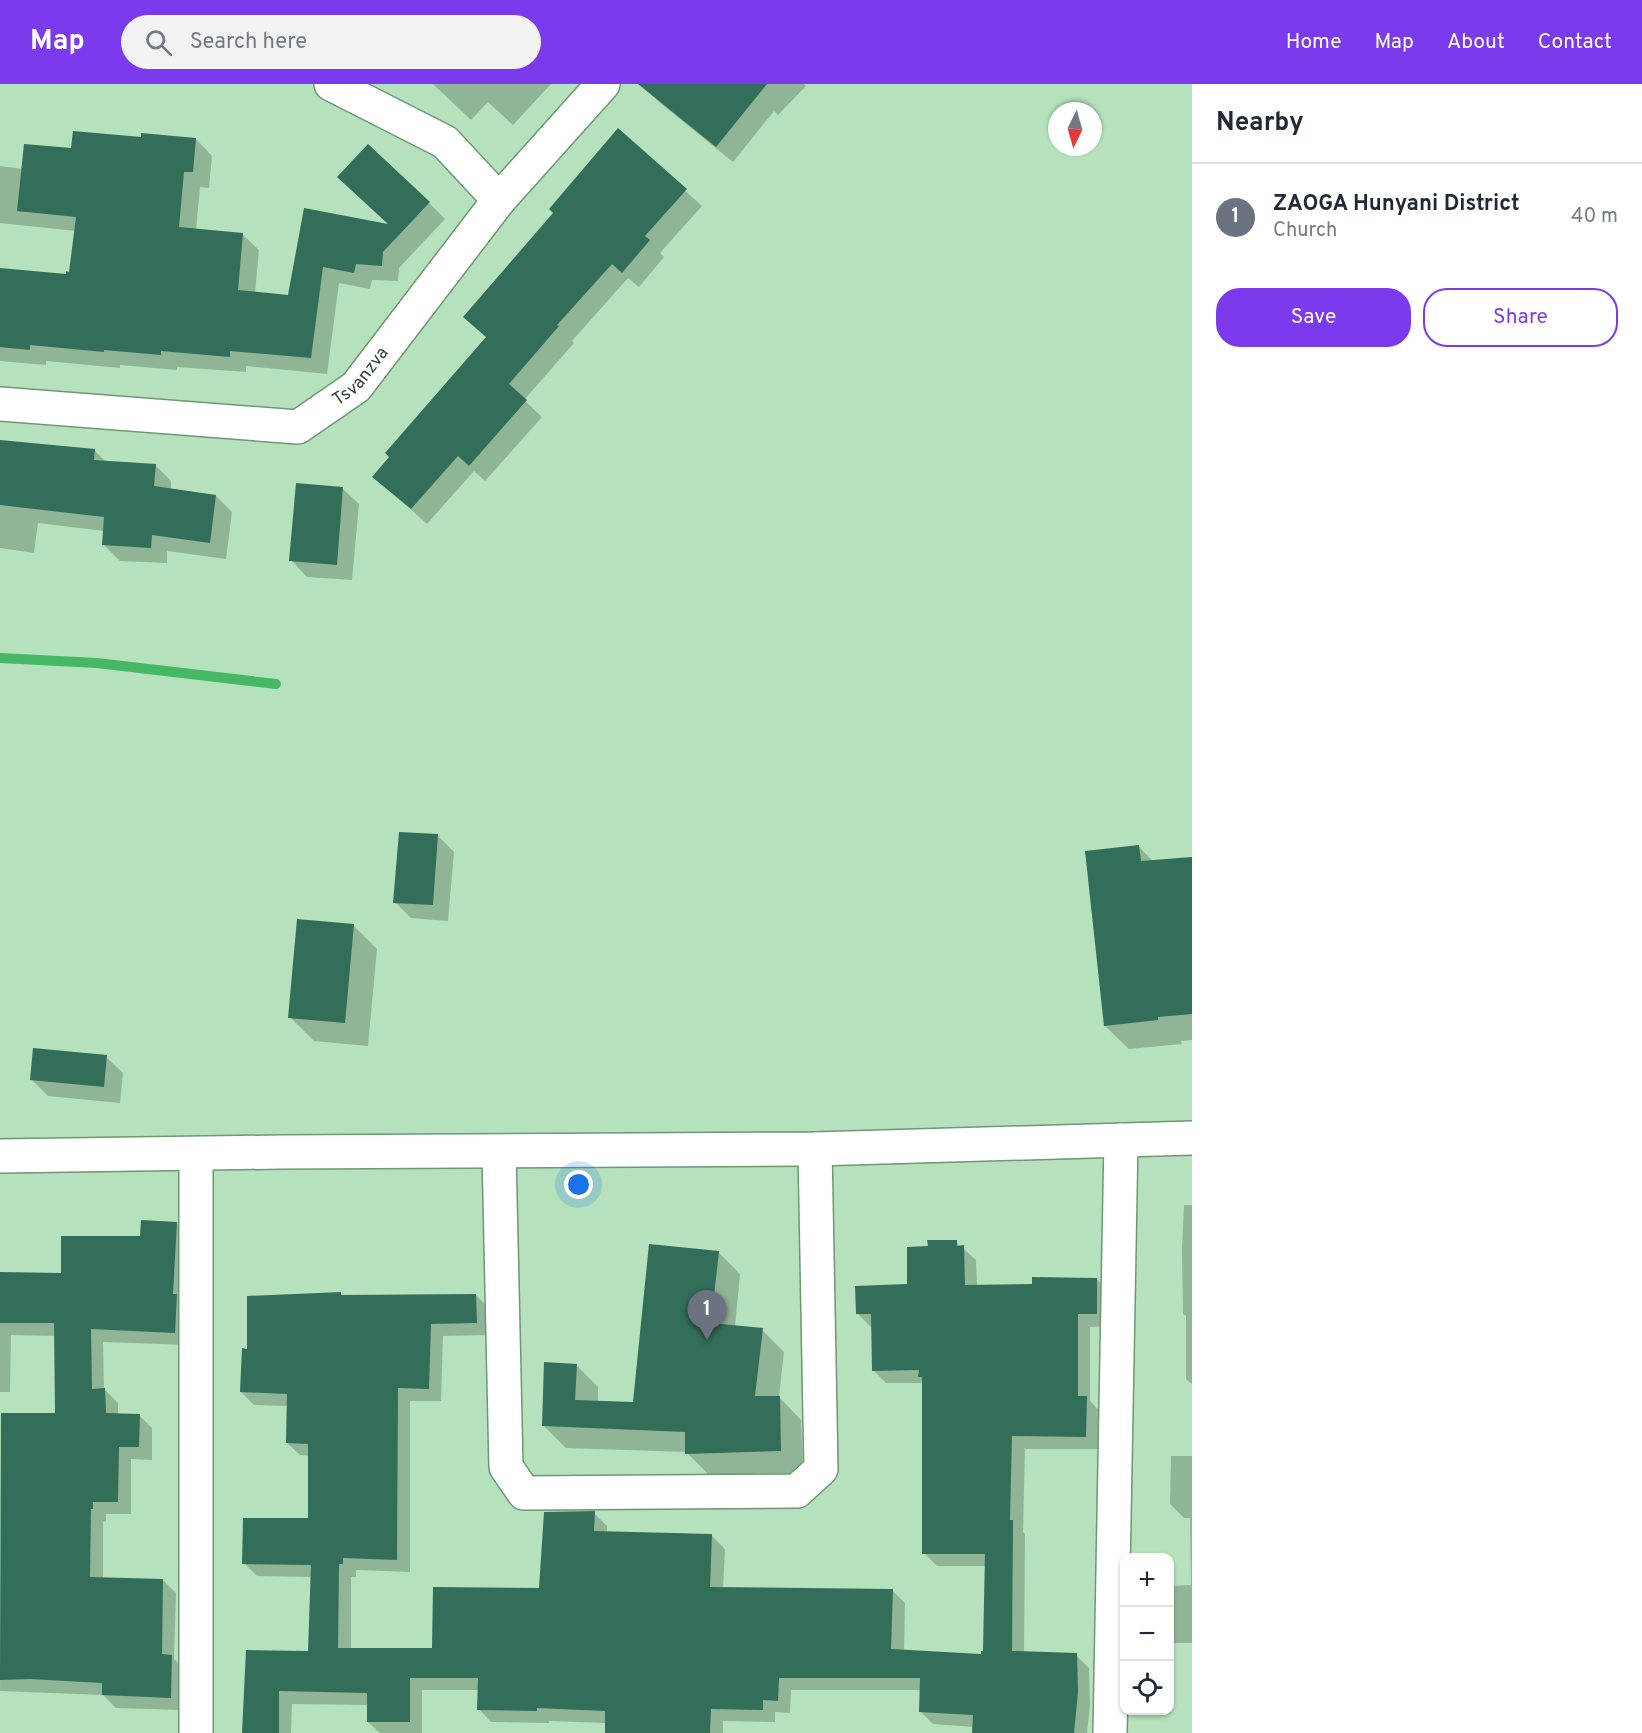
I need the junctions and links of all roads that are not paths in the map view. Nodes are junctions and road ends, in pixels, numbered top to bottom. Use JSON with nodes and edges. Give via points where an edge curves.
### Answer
{"nodes":[{"id":1,"x":331,"y":84,"type":"edge"},
{"id":2,"x":603,"y":84,"type":"edge"},
{"id":3,"x":499,"y":200,"type":"junction"},
{"id":4,"x":0,"y":404,"type":"edge"},
{"id":5,"x":1192,"y":1138,"type":"edge"},
{"id":6,"x":1121,"y":1140,"type":"junction"},
{"id":7,"x":815,"y":1149,"type":"junction"},
{"id":8,"x":499,"y":1152,"type":"junction"},
{"id":9,"x":196,"y":1154,"type":"junction"},
{"id":10,"x":0,"y":1156,"type":"edge"},
{"id":11,"x":196,"y":1733,"type":"edge"},
{"id":12,"x":1110,"y":1733,"type":"edge"}],
"edges":[{"from":1,"to":3,"type":"street","via":[[445,142]]},
{"from":2,"to":3,"type":"street","name":"Tsvanzva"},
{"from":3,"to":4,"type":"street","name":"Tsvanzva","via":[[356,387],[298,427]]},
{"from":5,"to":6,"type":"street"},
{"from":6,"to":7,"type":"street"},
{"from":6,"to":12,"type":"street"},
{"from":7,"to":8,"type":"street"},
{"from":7,"to":8,"type":"street","via":[[821,1469],[797,1491],[524,1492],[506,1467]]},
{"from":8,"to":9,"type":"street"},
{"from":9,"to":10,"type":"street"},
{"from":9,"to":11,"type":"street"}]}
